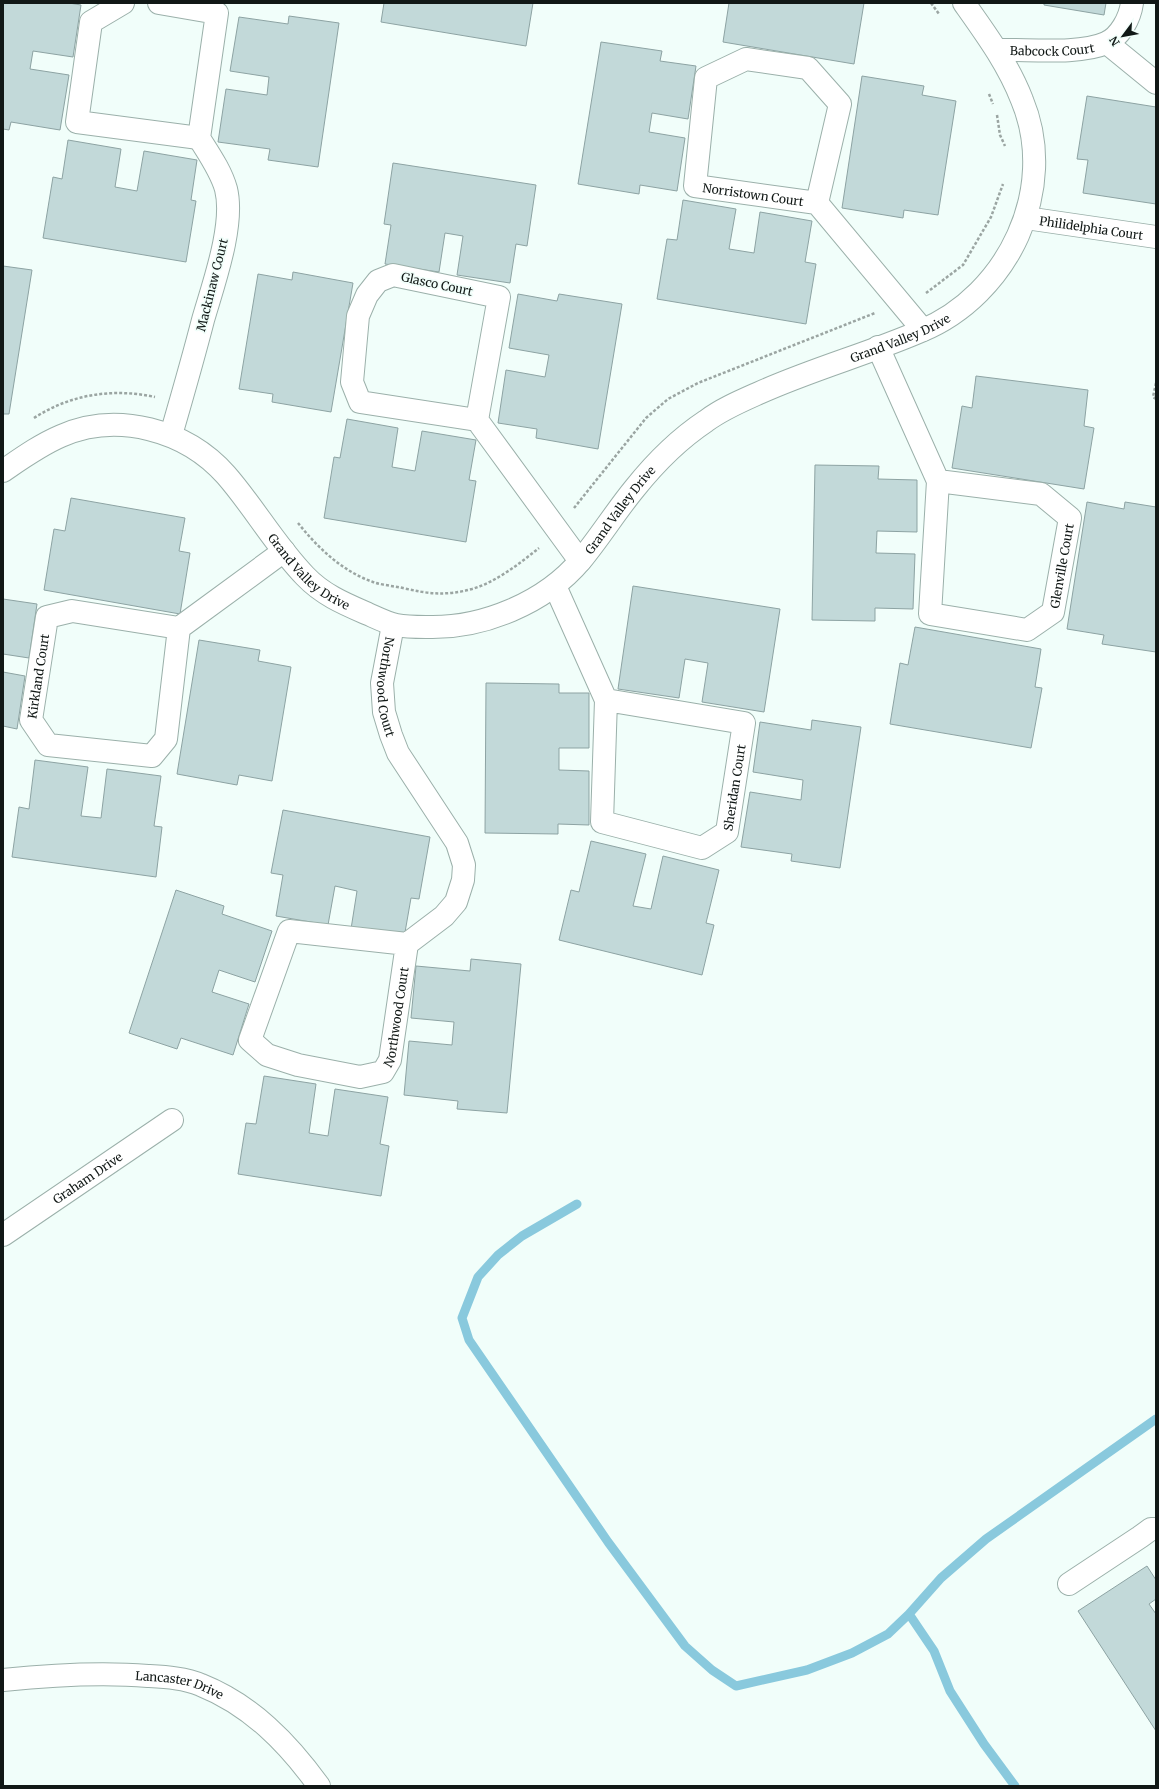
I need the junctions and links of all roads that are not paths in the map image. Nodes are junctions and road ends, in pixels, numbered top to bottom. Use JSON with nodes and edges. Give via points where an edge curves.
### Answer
{"nodes":[{"id":1,"x":123,"y":3,"type":"edge"},
{"id":2,"x":160,"y":3,"type":"edge"},
{"id":3,"x":964,"y":3,"type":"edge"},
{"id":4,"x":1132,"y":3,"type":"edge"},
{"id":5,"x":1107,"y":43,"type":"junction"},
{"id":6,"x":997,"y":50,"type":"junction"},
{"id":7,"x":1156,"y":83,"type":"edge"},
{"id":8,"x":198,"y":138,"type":"junction"},
{"id":9,"x":817,"y":202,"type":"junction"},
{"id":10,"x":1026,"y":218,"type":"junction"},
{"id":11,"x":1156,"y":237,"type":"edge"},
{"id":12,"x":923,"y":330,"type":"junction"},
{"id":13,"x":878,"y":347,"type":"junction"},
{"id":14,"x":477,"y":420,"type":"junction"},
{"id":15,"x":171,"y":435,"type":"junction"},
{"id":16,"x":3,"y":471,"type":"edge"},
{"id":17,"x":938,"y":481,"type":"junction"},
{"id":18,"x":284,"y":551,"type":"junction"},
{"id":19,"x":580,"y":561,"type":"junction"},
{"id":20,"x":555,"y":586,"type":"junction"},
{"id":21,"x":393,"y":625,"type":"junction"},
{"id":22,"x":179,"y":628,"type":"junction"},
{"id":23,"x":606,"y":700,"type":"junction"},
{"id":24,"x":407,"y":944,"type":"junction"},
{"id":25,"x":172,"y":1120,"type":"dead end"},
{"id":26,"x":3,"y":1235,"type":"edge"},
{"id":27,"x":1156,"y":1529,"type":"edge"},
{"id":28,"x":1069,"y":1584,"type":"dead end"},
{"id":29,"x":3,"y":1680,"type":"edge"},
{"id":30,"x":319,"y":1786,"type":"edge"}],
"edges":[{"from":1,"to":8,"type":"street","via":[[91,22],[77,122]]},
{"from":2,"to":8,"type":"street","via":[[217,13]]},
{"from":3,"to":6,"type":"street","name":"Grand Valley Drive"},
{"from":4,"to":5,"type":"street","name":"Babcock Court","via":[[1131,11],[1120,32]]},
{"from":5,"to":6,"type":"street","name":"Babcock Court","via":[[1072,49]]},
{"from":5,"to":7,"type":"street","name":"Babcock Court"},
{"from":6,"to":10,"type":"street","name":"Grand Valley Drive","via":[[1023,102],[1031,133],[1034,160],[1033,190]]},
{"from":8,"to":15,"type":"street","name":"Mackinaw Court","via":[[217,168],[226,189],[227,224],[218,270]]},
{"from":9,"to":9,"type":"street","name":"Norristown Court","via":[[695,186],[706,78],[746,59],[808,68],[840,104]]},
{"from":9,"to":12,"type":"street","name":"Norristown Court"},
{"from":10,"to":11,"type":"street","name":"Philidelphia Court"},
{"from":10,"to":12,"type":"street","name":"Grand Valley Drive","via":[[1012,248],[992,278],[954,313]]},
{"from":12,"to":13,"type":"street","name":"Grand Valley Drive"},
{"from":13,"to":17,"type":"street","name":"Glenville Court"},
{"from":13,"to":19,"type":"street","name":"Grand Valley Drive","via":[[798,376],[734,404],[706,421],[662,457],[634,488]]},
{"from":14,"to":14,"type":"street","name":"Glasco Court","via":[[499,297],[394,275],[378,281],[367,295],[358,316],[352,382],[360,402]]},
{"from":14,"to":19,"type":"street"},
{"from":15,"to":16,"type":"street","name":"Grand Valley Drive","via":[[135,426],[89,427],[58,437],[34,449]]},
{"from":15,"to":18,"type":"street","name":"Grand Valley Drive","via":[[203,452],[225,474]]},
{"from":17,"to":17,"type":"street","name":"Glenville Court","via":[[930,614],[1027,630],[1053,612],[1070,518],[1041,494]]},
{"from":18,"to":21,"type":"street","name":"Grand Valley Drive","via":[[306,578],[331,598]]},
{"from":18,"to":22,"type":"street"},
{"from":19,"to":20,"type":"street","name":"Grand Valley Drive"},
{"from":20,"to":21,"type":"street","name":"Grand Valley Drive","via":[[518,607],[455,626],[429,628]]},
{"from":20,"to":23,"type":"street","name":"Sheridan Court"},
{"from":21,"to":24,"type":"street","name":"Northwood Court","via":[[382,683],[384,712],[398,753],[457,843],[464,865],[463,880],[456,902],[444,916]]},
{"from":22,"to":22,"type":"street","name":"Kirkland Court","via":[[72,611],[47,617],[31,720],[48,746],[152,756],[166,739]]},
{"from":23,"to":23,"type":"street","name":"Sheridan Court","via":[[602,822],[702,848],[727,832],[744,723]]},
{"from":24,"to":24,"type":"street","name":"Northwood Court","via":[[289,931],[250,1040],[268,1055],[298,1066],[360,1077],[383,1072],[390,1060]]},
{"from":25,"to":26,"type":"street","name":"Graham Drive"},
{"from":27,"to":28,"type":"street"},
{"from":29,"to":30,"type":"street","name":"Lancaster Drive","via":[[69,1674],[118,1674],[170,1677],[200,1684],[232,1699],[268,1725]]}]}
